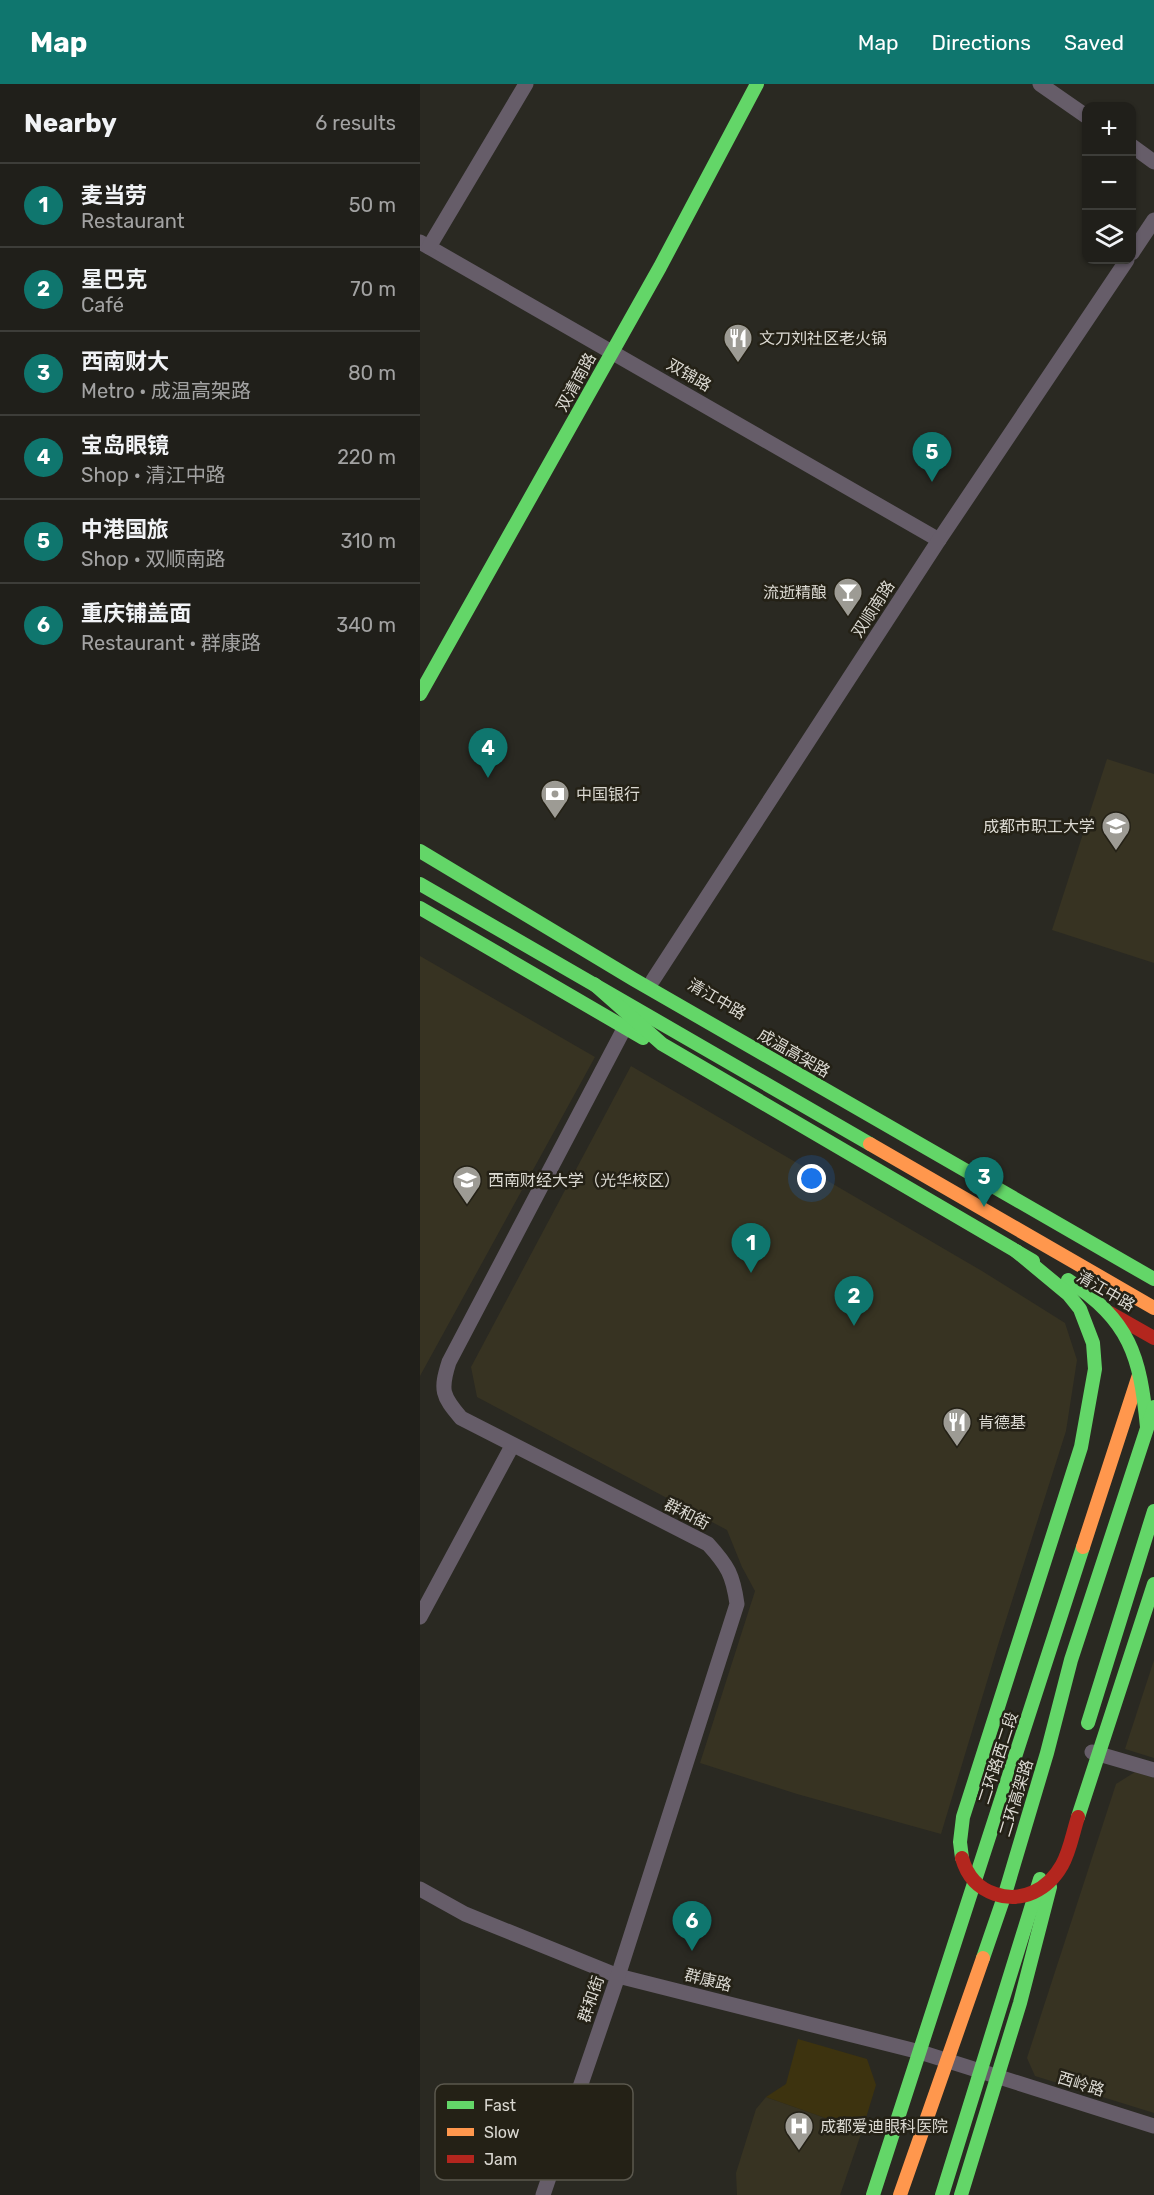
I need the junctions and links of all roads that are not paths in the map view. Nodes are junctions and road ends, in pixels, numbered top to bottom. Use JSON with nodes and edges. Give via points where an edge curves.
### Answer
{"nodes":[{"id":1,"x":526,"y":84,"type":"edge"},
{"id":2,"x":757,"y":84,"type":"edge"},
{"id":3,"x":1040,"y":84,"type":"edge"},
{"id":4,"x":1082,"y":113,"type":"edge"},
{"id":5,"x":1136,"y":149,"type":"edge"},
{"id":6,"x":1154,"y":162,"type":"edge"},
{"id":7,"x":1154,"y":220,"type":"edge"},
{"id":8,"x":425,"y":244,"type":"edge"},
{"id":9,"x":1136,"y":246,"type":"edge"},
{"id":10,"x":1124,"y":264,"type":"edge"},
{"id":11,"x":612,"y":351,"type":"junction"},
{"id":12,"x":939,"y":540,"type":"junction"},
{"id":13,"x":420,"y":694,"type":"edge"},
{"id":14,"x":420,"y":842,"type":"edge"},
{"id":15,"x":420,"y":851,"type":"edge"},
{"id":16,"x":420,"y":884,"type":"edge"},
{"id":17,"x":420,"y":908,"type":"edge"},
{"id":18,"x":652,"y":980,"type":"junction"},
{"id":19,"x":594,"y":984,"type":"junction"},
{"id":20,"x":626,"y":1028,"type":"junction"},
{"id":21,"x":1016,"y":1251,"type":"junction"},
{"id":22,"x":1154,"y":1274,"type":"edge"},
{"id":23,"x":1154,"y":1279,"type":"edge"},
{"id":24,"x":1154,"y":1308,"type":"edge"},
{"id":25,"x":1153,"y":1336,"type":"edge"},
{"id":26,"x":1154,"y":1407,"type":"edge"},
{"id":27,"x":1147,"y":1427,"type":"junction"},
{"id":28,"x":512,"y":1446,"type":"junction"},
{"id":29,"x":1154,"y":1511,"type":"edge"},
{"id":30,"x":1154,"y":1532,"type":"edge"},
{"id":31,"x":1154,"y":1584,"type":"edge"},
{"id":32,"x":420,"y":1617,"type":"edge"},
{"id":33,"x":1083,"y":1751,"type":"junction"},
{"id":34,"x":1154,"y":1770,"type":"edge"},
{"id":35,"x":1044,"y":1867,"type":"dead end"},
{"id":36,"x":420,"y":1889,"type":"edge"},
{"id":37,"x":618,"y":1976,"type":"junction"},
{"id":38,"x":920,"y":2052,"type":"junction"},
{"id":39,"x":998,"y":2077,"type":"junction"},
{"id":40,"x":581,"y":2084,"type":"edge"},
{"id":41,"x":1154,"y":2126,"type":"edge"},
{"id":42,"x":548,"y":2180,"type":"edge"},
{"id":43,"x":543,"y":2195,"type":"edge"},
{"id":44,"x":873,"y":2195,"type":"edge"},
{"id":45,"x":900,"y":2195,"type":"edge"},
{"id":46,"x":942,"y":2195,"type":"edge"},
{"id":47,"x":961,"y":2195,"type":"edge"}],
"edges":[{"from":1,"to":8,"type":"street"},
{"from":2,"to":11,"type":"main road","name":"双清南路"},
{"from":3,"to":4,"type":"street"},
{"from":5,"to":6,"type":"street"},
{"from":7,"to":9,"type":"street"},
{"from":8,"to":11,"type":"street","name":"双锦路"},
{"from":10,"to":12,"type":"street","name":"双顺南路"},
{"from":11,"to":12,"type":"street","name":"双锦路"},
{"from":11,"to":13,"type":"main road","name":"双清南路"},
{"from":12,"to":18,"type":"street","name":"双顺南路"},
{"from":14,"to":18,"type":"main road","name":"清江中路"},
{"from":15,"to":23,"type":"main road","name":"成温高架路","via":[[633,980]]},
{"from":16,"to":19,"type":"main road"},
{"from":17,"to":20,"type":"main road","name":"清江中路"},
{"from":18,"to":22,"type":"main road","name":"清江中路"},
{"from":19,"to":21,"type":"main road","bridge":true,"via":[[662,1044]]},
{"from":19,"to":24,"type":"main road","bridge":true},
{"from":20,"to":25,"type":"main road","name":"清江中路"},
{"from":20,"to":28,"type":"street","name":"群和街","via":[[449,1362],[442,1382],[447,1401],[461,1418]]},
{"from":21,"to":27,"type":"main road","bridge":true,"via":[[1096,1300],[1118,1323],[1137,1358]]},
{"from":21,"to":31,"type":"main road","bridge":true,"via":[[1068,1294],[1080,1309],[1093,1343],[1095,1370],[1081,1447],[959,1836],[964,1866],[986,1892],[1017,1899],[1029,1895],[1050,1881],[1062,1865]]},
{"from":25,"to":38,"type":"main road","name":"二环路西二段"},
{"from":26,"to":27,"type":"main road","name":"二环高架路","bridge":true},
{"from":27,"to":45,"type":"main road","name":"二环高架路","bridge":true,"via":[[1071,1660],[1005,1894]]},
{"from":28,"to":32,"type":"street"},
{"from":28,"to":37,"type":"street","name":"群和街","via":[[708,1544],[725,1563],[734,1582],[737,1604]]},
{"from":29,"to":33,"type":"main road","bridge":true},
{"from":30,"to":33,"type":"main road"},
{"from":33,"to":34,"type":"street"},
{"from":33,"to":39,"type":"main road","via":[[1039,1935]]},
{"from":35,"to":46,"type":"main road","bridge":true},
{"from":36,"to":37,"type":"street","name":"群康路","via":[[465,1914]]},
{"from":37,"to":38,"type":"street","name":"群康路"},
{"from":37,"to":40,"type":"street","name":"群和街"},
{"from":38,"to":39,"type":"street","name":"群康路"},
{"from":38,"to":44,"type":"main road","name":"二环路西二段"},
{"from":39,"to":41,"type":"street","name":"西岭路"},
{"from":39,"to":47,"type":"main road"},
{"from":42,"to":43,"type":"street","name":"群和街"}]}
